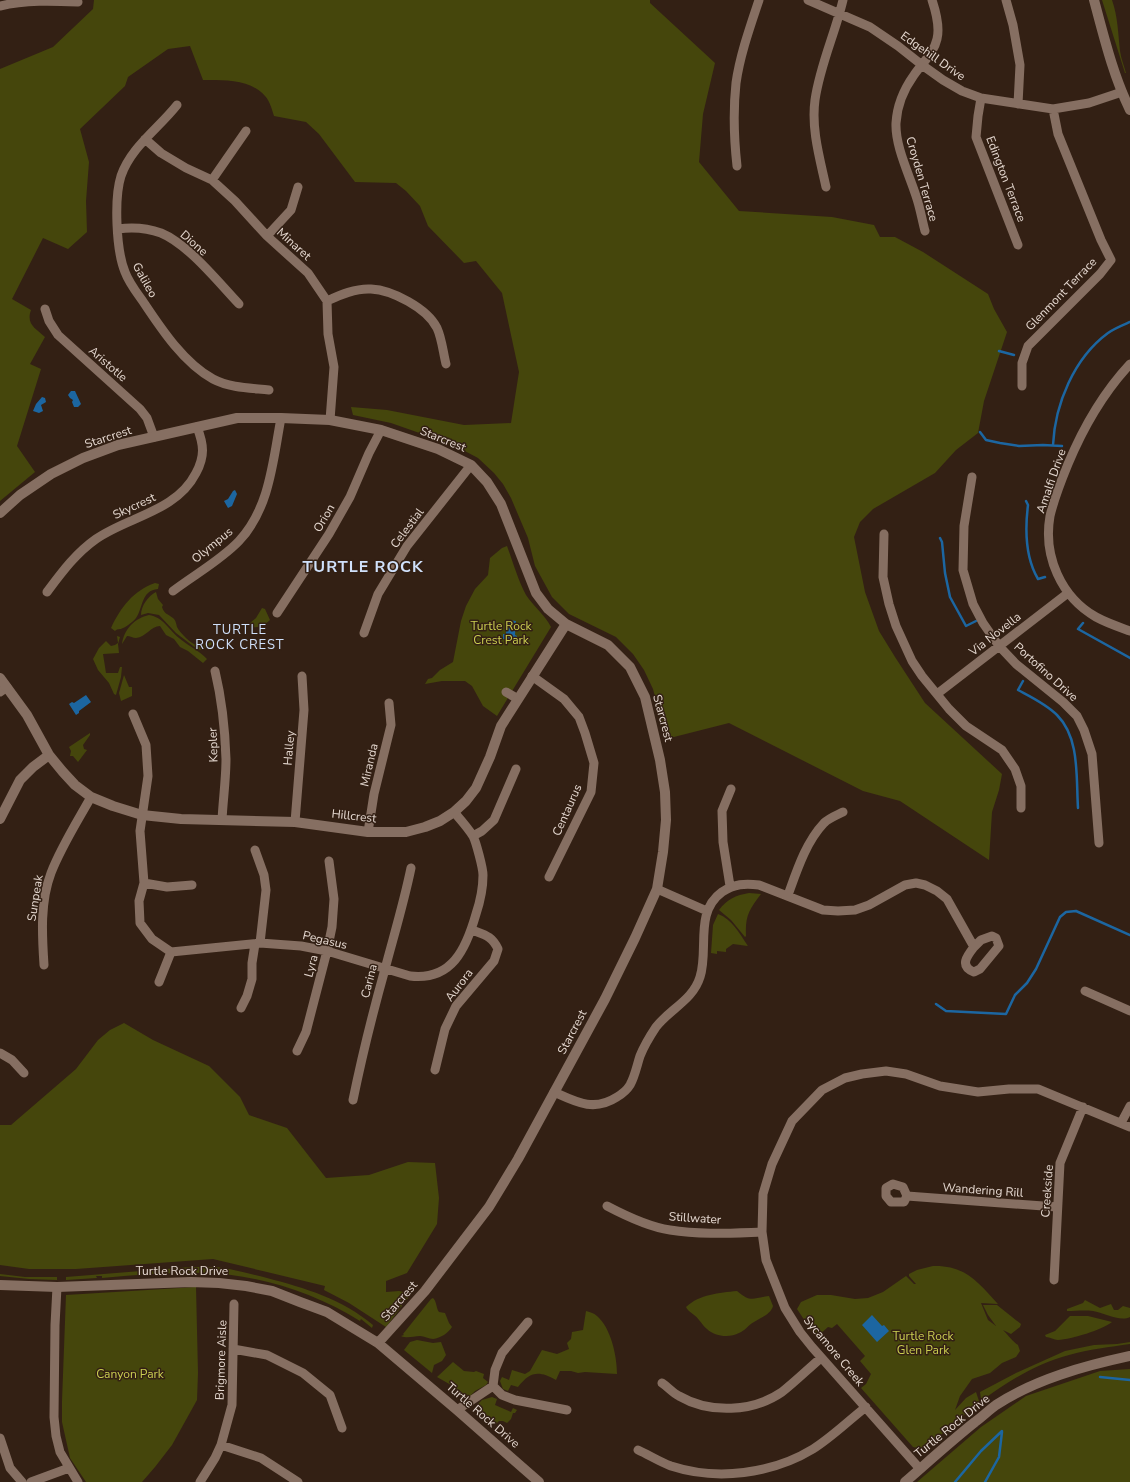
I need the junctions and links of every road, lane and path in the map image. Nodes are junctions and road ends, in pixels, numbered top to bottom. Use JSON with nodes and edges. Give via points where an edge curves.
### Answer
{"nodes":[{"id":1,"x":759,"y":0,"type":"edge"},
{"id":2,"x":808,"y":0,"type":"edge"},
{"id":3,"x":843,"y":0,"type":"edge"},
{"id":4,"x":932,"y":0,"type":"edge"},
{"id":5,"x":1006,"y":0,"type":"edge"},
{"id":6,"x":1094,"y":0,"type":"edge"},
{"id":7,"x":78,"y":2,"type":"dead end"},
{"id":8,"x":0,"y":6,"type":"edge"},
{"id":9,"x":840,"y":14,"type":"junction"},
{"id":10,"x":922,"y":65,"type":"junction"},
{"id":11,"x":1122,"y":92,"type":"junction"},
{"id":12,"x":982,"y":98,"type":"junction"},
{"id":13,"x":1018,"y":104,"type":"junction"},
{"id":14,"x":177,"y":105,"type":"dead end"},
{"id":15,"x":1053,"y":109,"type":"junction"},
{"id":16,"x":1130,"y":110,"type":"edge"},
{"id":17,"x":246,"y":130,"type":"dead end"},
{"id":18,"x":145,"y":139,"type":"junction"},
{"id":19,"x":737,"y":166,"type":"dead end"},
{"id":20,"x":212,"y":180,"type":"junction"},
{"id":21,"x":826,"y":187,"type":"dead end"},
{"id":22,"x":298,"y":188,"type":"dead end"},
{"id":23,"x":118,"y":229,"type":"junction"},
{"id":24,"x":925,"y":231,"type":"dead end"},
{"id":25,"x":268,"y":236,"type":"junction"},
{"id":26,"x":1018,"y":245,"type":"dead end"},
{"id":27,"x":327,"y":300,"type":"junction"},
{"id":28,"x":239,"y":304,"type":"dead end"},
{"id":29,"x":45,"y":309,"type":"dead end"},
{"id":30,"x":446,"y":364,"type":"dead end"},
{"id":31,"x":1130,"y":364,"type":"edge"},
{"id":32,"x":1022,"y":386,"type":"dead end"},
{"id":33,"x":269,"y":390,"type":"dead end"},
{"id":34,"x":281,"y":418,"type":"junction"},
{"id":35,"x":330,"y":420,"type":"junction"},
{"id":36,"x":197,"y":427,"type":"junction"},
{"id":37,"x":381,"y":430,"type":"junction"},
{"id":38,"x":154,"y":438,"type":"junction"},
{"id":39,"x":471,"y":465,"type":"junction"},
{"id":40,"x":972,"y":477,"type":"dead end"},
{"id":41,"x":0,"y":513,"type":"edge"},
{"id":42,"x":884,"y":534,"type":"dead end"},
{"id":43,"x":173,"y":591,"type":"dead end"},
{"id":44,"x":47,"y":592,"type":"dead end"},
{"id":45,"x":1068,"y":593,"type":"junction"},
{"id":46,"x":278,"y":613,"type":"dead end"},
{"id":47,"x":566,"y":624,"type":"junction"},
{"id":48,"x":1130,"y":631,"type":"edge"},
{"id":49,"x":364,"y":633,"type":"dead end"},
{"id":50,"x":1000,"y":646,"type":"junction"},
{"id":51,"x":215,"y":671,"type":"dead end"},
{"id":52,"x":302,"y":676,"type":"dead end"},
{"id":53,"x":532,"y":676,"type":"junction"},
{"id":54,"x":0,"y":678,"type":"edge"},
{"id":55,"x":3,"y":690,"type":"edge"},
{"id":56,"x":506,"y":692,"type":"dead end"},
{"id":57,"x":937,"y":694,"type":"junction"},
{"id":58,"x":518,"y":700,"type":"junction"},
{"id":59,"x":389,"y":703,"type":"dead end"},
{"id":60,"x":132,"y":714,"type":"dead end"},
{"id":61,"x":49,"y":755,"type":"junction"},
{"id":62,"x":516,"y":770,"type":"dead end"},
{"id":63,"x":732,"y":789,"type":"dead end"},
{"id":64,"x":91,"y":797,"type":"junction"},
{"id":65,"x":1021,"y":808,"type":"dead end"},
{"id":66,"x":454,"y":812,"type":"junction"},
{"id":67,"x":843,"y":812,"type":"dead end"},
{"id":68,"x":142,"y":815,"type":"junction"},
{"id":69,"x":0,"y":819,"type":"edge"},
{"id":70,"x":222,"y":820,"type":"junction"},
{"id":71,"x":295,"y":822,"type":"junction"},
{"id":72,"x":368,"y":832,"type":"junction"},
{"id":73,"x":473,"y":836,"type":"junction"},
{"id":74,"x":1100,"y":843,"type":"dead end"},
{"id":75,"x":255,"y":850,"type":"dead end"},
{"id":76,"x":330,"y":861,"type":"dead end"},
{"id":77,"x":412,"y":868,"type":"dead end"},
{"id":78,"x":549,"y":878,"type":"dead end"},
{"id":79,"x":144,"y":883,"type":"junction"},
{"id":80,"x":192,"y":885,"type":"dead end"},
{"id":81,"x":730,"y":886,"type":"junction"},
{"id":82,"x":656,"y":889,"type":"junction"},
{"id":83,"x":788,"y":895,"type":"junction"},
{"id":84,"x":707,"y":911,"type":"junction"},
{"id":85,"x":472,"y":930,"type":"junction"},
{"id":86,"x":258,"y":943,"type":"junction"},
{"id":87,"x":974,"y":947,"type":"dead end"},
{"id":88,"x":327,"y":951,"type":"junction"},
{"id":89,"x":171,"y":952,"type":"junction"},
{"id":90,"x":44,"y":965,"type":"dead end"},
{"id":91,"x":385,"y":968,"type":"junction"},
{"id":92,"x":159,"y":982,"type":"dead end"},
{"id":93,"x":1085,"y":990,"type":"dead end"},
{"id":94,"x":241,"y":1008,"type":"dead end"},
{"id":95,"x":1130,"y":1011,"type":"edge"},
{"id":96,"x":297,"y":1051,"type":"dead end"},
{"id":97,"x":0,"y":1053,"type":"edge"},
{"id":98,"x":435,"y":1070,"type":"dead end"},
{"id":99,"x":24,"y":1073,"type":"dead end"},
{"id":100,"x":554,"y":1092,"type":"junction"},
{"id":101,"x":353,"y":1100,"type":"dead end"},
{"id":102,"x":1130,"y":1106,"type":"edge"},
{"id":103,"x":1083,"y":1107,"type":"junction"},
{"id":104,"x":1121,"y":1123,"type":"junction"},
{"id":105,"x":1130,"y":1127,"type":"edge"},
{"id":106,"x":907,"y":1196,"type":"dead end"},
{"id":107,"x":607,"y":1206,"type":"dead end"},
{"id":108,"x":1058,"y":1207,"type":"junction"},
{"id":109,"x":762,"y":1232,"type":"junction"},
{"id":110,"x":1054,"y":1280,"type":"dead end"},
{"id":111,"x":0,"y":1285,"type":"edge"},
{"id":112,"x":57,"y":1287,"type":"junction"},
{"id":113,"x":234,"y":1304,"type":"dead end"},
{"id":114,"x":528,"y":1322,"type":"dead end"},
{"id":115,"x":378,"y":1343,"type":"junction"},
{"id":116,"x":233,"y":1349,"type":"junction"},
{"id":117,"x":1130,"y":1356,"type":"edge"},
{"id":118,"x":821,"y":1358,"type":"junction"},
{"id":119,"x":662,"y":1383,"type":"dead end"},
{"id":120,"x":493,"y":1386,"type":"junction"},
{"id":121,"x":866,"y":1407,"type":"junction"},
{"id":122,"x":457,"y":1410,"type":"junction"},
{"id":123,"x":567,"y":1410,"type":"dead end"},
{"id":124,"x":342,"y":1428,"type":"dead end"},
{"id":125,"x":0,"y":1438,"type":"edge"},
{"id":126,"x":221,"y":1445,"type":"junction"},
{"id":127,"x":638,"y":1450,"type":"dead end"},
{"id":128,"x":69,"y":1468,"type":"junction"},
{"id":129,"x":920,"y":1469,"type":"junction"},
{"id":130,"x":22,"y":1482,"type":"edge"},
{"id":131,"x":30,"y":1482,"type":"edge"},
{"id":132,"x":78,"y":1482,"type":"edge"},
{"id":133,"x":200,"y":1482,"type":"edge"},
{"id":134,"x":298,"y":1482,"type":"edge"},
{"id":135,"x":539,"y":1482,"type":"edge"},
{"id":136,"x":905,"y":1482,"type":"edge"}],
"edges":[{"from":1,"to":19,"type":"street","via":[[736,83],[734,142]]},
{"from":2,"to":9,"type":"street","name":"Edgehill Drive"},
{"from":3,"to":9,"type":"street"},
{"from":4,"to":10,"type":"street","name":"Croyden Terrace","via":[[938,27],[937,39]]},
{"from":5,"to":13,"type":"street","via":[[1020,65]]},
{"from":6,"to":11,"type":"street"},
{"from":7,"to":8,"type":"street","via":[[45,0]]},
{"from":9,"to":10,"type":"street","name":"Edgehill Drive","via":[[870,27]]},
{"from":9,"to":21,"type":"street","via":[[820,74],[815,100],[814,124]]},
{"from":10,"to":12,"type":"street","name":"Edgehill Drive","via":[[962,91]]},
{"from":10,"to":24,"type":"street","name":"Croyden Terrace","via":[[906,87],[899,104],[896,123],[897,138]]},
{"from":11,"to":15,"type":"street","name":"Edgehill Drive","via":[[1089,103]]},
{"from":11,"to":16,"type":"street"},
{"from":12,"to":13,"type":"street","name":"Edgehill Drive"},
{"from":12,"to":26,"type":"street","name":"Edington Terrace","via":[[976,137]]},
{"from":13,"to":15,"type":"street","name":"Edgehill Drive"},
{"from":14,"to":18,"type":"street","name":"Galileo"},
{"from":15,"to":32,"type":"street","name":"Glenmont Terrace","via":[[1058,134],[1110,260],[1100,274],[1028,346],[1022,363]]},
{"from":17,"to":20,"type":"street"},
{"from":18,"to":20,"type":"street","name":"Minaret","via":[[161,154]]},
{"from":18,"to":23,"type":"street","name":"Galileo","via":[[130,156],[121,176],[117,204]]},
{"from":20,"to":25,"type":"street","name":"Minaret"},
{"from":22,"to":25,"type":"street","via":[[291,210]]},
{"from":23,"to":28,"type":"street","name":"Dione","via":[[147,229],[177,242]]},
{"from":23,"to":33,"type":"street","name":"Galileo","via":[[125,272],[165,334],[201,371],[213,379],[227,385]]},
{"from":25,"to":27,"type":"street","name":"Minaret","via":[[308,273]]},
{"from":27,"to":30,"type":"street","via":[[357,290],[371,289],[387,292],[411,303],[422,310],[436,327]]},
{"from":27,"to":35,"type":"street","via":[[328,334],[334,367]]},
{"from":29,"to":38,"type":"street","name":"Aristotle","via":[[58,335],[140,409],[147,418]]},
{"from":31,"to":45,"type":"street","name":"Amalfi Drive","via":[[1103,397],[1086,426],[1067,468],[1051,516],[1048,536],[1050,554]]},
{"from":34,"to":35,"type":"street","name":"Starcrest"},
{"from":34,"to":36,"type":"street","name":"Starcrest","via":[[237,418]]},
{"from":34,"to":43,"type":"street","name":"Olympus","via":[[263,504],[251,526],[239,541]]},
{"from":35,"to":37,"type":"street","name":"Starcrest"},
{"from":36,"to":38,"type":"street","name":"Starcrest"},
{"from":36,"to":44,"type":"street","name":"Skycrest","via":[[203,450],[200,465],[192,481],[178,496],[159,509],[118,526],[78,553]]},
{"from":37,"to":39,"type":"street","name":"Starcrest","via":[[438,450]]},
{"from":37,"to":46,"type":"street","name":"Orion","via":[[350,497]]},
{"from":38,"to":41,"type":"street","name":"Starcrest","via":[[118,445],[83,458],[51,474],[20,495]]},
{"from":39,"to":47,"type":"street","name":"Starcrest","via":[[487,482],[501,504],[536,593],[548,609]]},
{"from":39,"to":49,"type":"street","name":"Celestial","via":[[407,546],[378,594]]},
{"from":40,"to":50,"type":"street","name":"Portofino Drive","via":[[964,526],[963,570],[972,604]]},
{"from":42,"to":57,"type":"street","via":[[884,577],[896,626],[912,661]]},
{"from":45,"to":48,"type":"street","name":"Amalfi Drive","via":[[1095,616]]},
{"from":45,"to":50,"type":"street","name":"Via Novella"},
{"from":47,"to":53,"type":"street","name":"Hillcrest"},
{"from":47,"to":82,"type":"street","name":"Starcrest","via":[[608,645],[630,667],[645,697],[665,792],[666,820]]},
{"from":50,"to":57,"type":"street","name":"Via Novella"},
{"from":50,"to":74,"type":"street","name":"Portofino Drive","via":[[1016,664],[1077,716],[1092,754]]},
{"from":51,"to":70,"type":"street","name":"Kepler","via":[[225,730],[226,761]]},
{"from":52,"to":71,"type":"street","name":"Halley","via":[[304,710]]},
{"from":53,"to":58,"type":"street","name":"Hillcrest"},
{"from":53,"to":78,"type":"street","name":"Centaurus","via":[[564,698],[579,717],[594,763],[591,792]]},
{"from":54,"to":55,"type":"street"},
{"from":55,"to":61,"type":"street","via":[[27,715]]},
{"from":56,"to":58,"type":"street"},
{"from":57,"to":65,"type":"street","via":[[966,726],[1002,750],[1021,786]]},
{"from":58,"to":66,"type":"street","name":"Hillcrest","via":[[501,726],[476,788]]},
{"from":59,"to":72,"type":"street","name":"Miranda","via":[[391,725],[374,794]]},
{"from":60,"to":68,"type":"street","via":[[146,745],[148,776]]},
{"from":61,"to":64,"type":"street","name":"Hillcrest","via":[[75,785]]},
{"from":61,"to":69,"type":"street","via":[[20,780]]},
{"from":62,"to":73,"type":"street","via":[[494,820]]},
{"from":63,"to":81,"type":"street","via":[[722,811],[723,842]]},
{"from":64,"to":68,"type":"street","name":"Hillcrest"},
{"from":64,"to":90,"type":"street","name":"Sunpeak","via":[[50,874],[43,919]]},
{"from":66,"to":72,"type":"street","name":"Hillcrest","via":[[440,821],[406,832]]},
{"from":66,"to":73,"type":"street","name":"Pegasus"},
{"from":67,"to":83,"type":"street","via":[[825,822],[810,844],[799,863]]},
{"from":68,"to":70,"type":"street","name":"Hillcrest"},
{"from":68,"to":79,"type":"street","via":[[140,831]]},
{"from":70,"to":71,"type":"street","name":"Hillcrest"},
{"from":71,"to":72,"type":"street","name":"Hillcrest"},
{"from":73,"to":85,"type":"street","name":"Pegasus","via":[[483,874],[480,901]]},
{"from":75,"to":86,"type":"street","via":[[264,875],[266,890]]},
{"from":76,"to":88,"type":"street","name":"Lyra","via":[[334,899]]},
{"from":77,"to":91,"type":"street","name":"Carina"},
{"from":79,"to":80,"type":"street","via":[[167,887]]},
{"from":79,"to":89,"type":"street","via":[[139,901],[140,923],[152,939]]},
{"from":81,"to":83,"type":"street","via":[[759,884]]},
{"from":81,"to":84,"type":"street","via":[[718,895]]},
{"from":82,"to":84,"type":"street"},
{"from":82,"to":100,"type":"street","name":"Starcrest","via":[[605,999]]},
{"from":83,"to":87,"type":"street","via":[[824,910],[855,910],[905,885],[925,885],[947,899]]},
{"from":84,"to":100,"type":"street","via":[[700,978],[689,997],[653,1031],[640,1054],[630,1085],[622,1094],[608,1102],[593,1105]]},
{"from":85,"to":91,"type":"street","name":"Pegasus","via":[[461,954],[437,974],[410,976]]},
{"from":85,"to":98,"type":"street","name":"Aurora","via":[[494,940],[498,949],[494,961],[456,1006],[445,1029]]},
{"from":86,"to":88,"type":"street","name":"Pegasus"},
{"from":86,"to":89,"type":"street","name":"Pegasus"},
{"from":86,"to":94,"type":"street","via":[[252,962],[252,979]]},
{"from":88,"to":91,"type":"street","name":"Pegasus"},
{"from":88,"to":96,"type":"street","name":"Lyra","via":[[306,1032]]},
{"from":89,"to":92,"type":"street"},
{"from":91,"to":101,"type":"street","name":"Carina"},
{"from":93,"to":95,"type":"street"},
{"from":97,"to":99,"type":"street","via":[[12,1060]]},
{"from":100,"to":115,"type":"street","name":"Starcrest","via":[[489,1207],[425,1291]]},
{"from":102,"to":104,"type":"street"},
{"from":103,"to":104,"type":"street","name":"Sycamore Creek"},
{"from":103,"to":108,"type":"street","name":"Creekside","via":[[1060,1163]]},
{"from":103,"to":109,"type":"street","name":"Sycamore Creek","via":[[1038,1089],[978,1092],[940,1086],[906,1074],[886,1071],[845,1078],[822,1090],[792,1121],[772,1164],[763,1194]]},
{"from":104,"to":105,"type":"street","name":"Sycamore Creek"},
{"from":106,"to":108,"type":"street","name":"Wandering Rill"},
{"from":107,"to":109,"type":"street","name":"Stillwater","via":[[630,1218],[669,1230],[708,1233]]},
{"from":108,"to":110,"type":"street","name":"Creekside"},
{"from":109,"to":118,"type":"street","name":"Sycamore Creek","via":[[766,1260],[785,1308]]},
{"from":111,"to":112,"type":"street","name":"Turtle Rock Drive"},
{"from":112,"to":115,"type":"street","name":"Turtle Rock Drive","via":[[190,1282],[246,1286],[272,1291],[327,1312]]},
{"from":112,"to":128,"type":"street","via":[[54,1417],[60,1452]]},
{"from":113,"to":116,"type":"street","name":"Brigmore Aisle"},
{"from":114,"to":120,"type":"street","via":[[502,1353],[495,1370]]},
{"from":115,"to":122,"type":"street","name":"Turtle Rock Drive"},
{"from":116,"to":124,"type":"street","via":[[267,1355],[303,1372],[330,1395]]},
{"from":116,"to":126,"type":"street","name":"Brigmore Aisle","via":[[232,1405]]},
{"from":117,"to":129,"type":"street","name":"Turtle Rock Drive","via":[[1083,1367],[996,1405]]},
{"from":118,"to":119,"type":"street","via":[[780,1392],[758,1404],[733,1408],[717,1408],[695,1403],[679,1396]]},
{"from":118,"to":121,"type":"street","name":"Sycamore Creek"},
{"from":120,"to":122,"type":"street"},
{"from":120,"to":123,"type":"street","via":[[502,1395],[515,1400]]},
{"from":121,"to":127,"type":"street","via":[[813,1449],[767,1468],[746,1472],[696,1472],[671,1466]]},
{"from":121,"to":129,"type":"street","name":"Sycamore Creek"},
{"from":122,"to":135,"type":"street","name":"Turtle Rock Drive"},
{"from":125,"to":130,"type":"street","via":[[10,1468]]},
{"from":126,"to":133,"type":"street","name":"Brigmore Aisle"},
{"from":126,"to":134,"type":"street","via":[[261,1458]]},
{"from":128,"to":131,"type":"street"},
{"from":128,"to":132,"type":"street"},
{"from":129,"to":136,"type":"street","name":"Turtle Rock Drive"}]}
